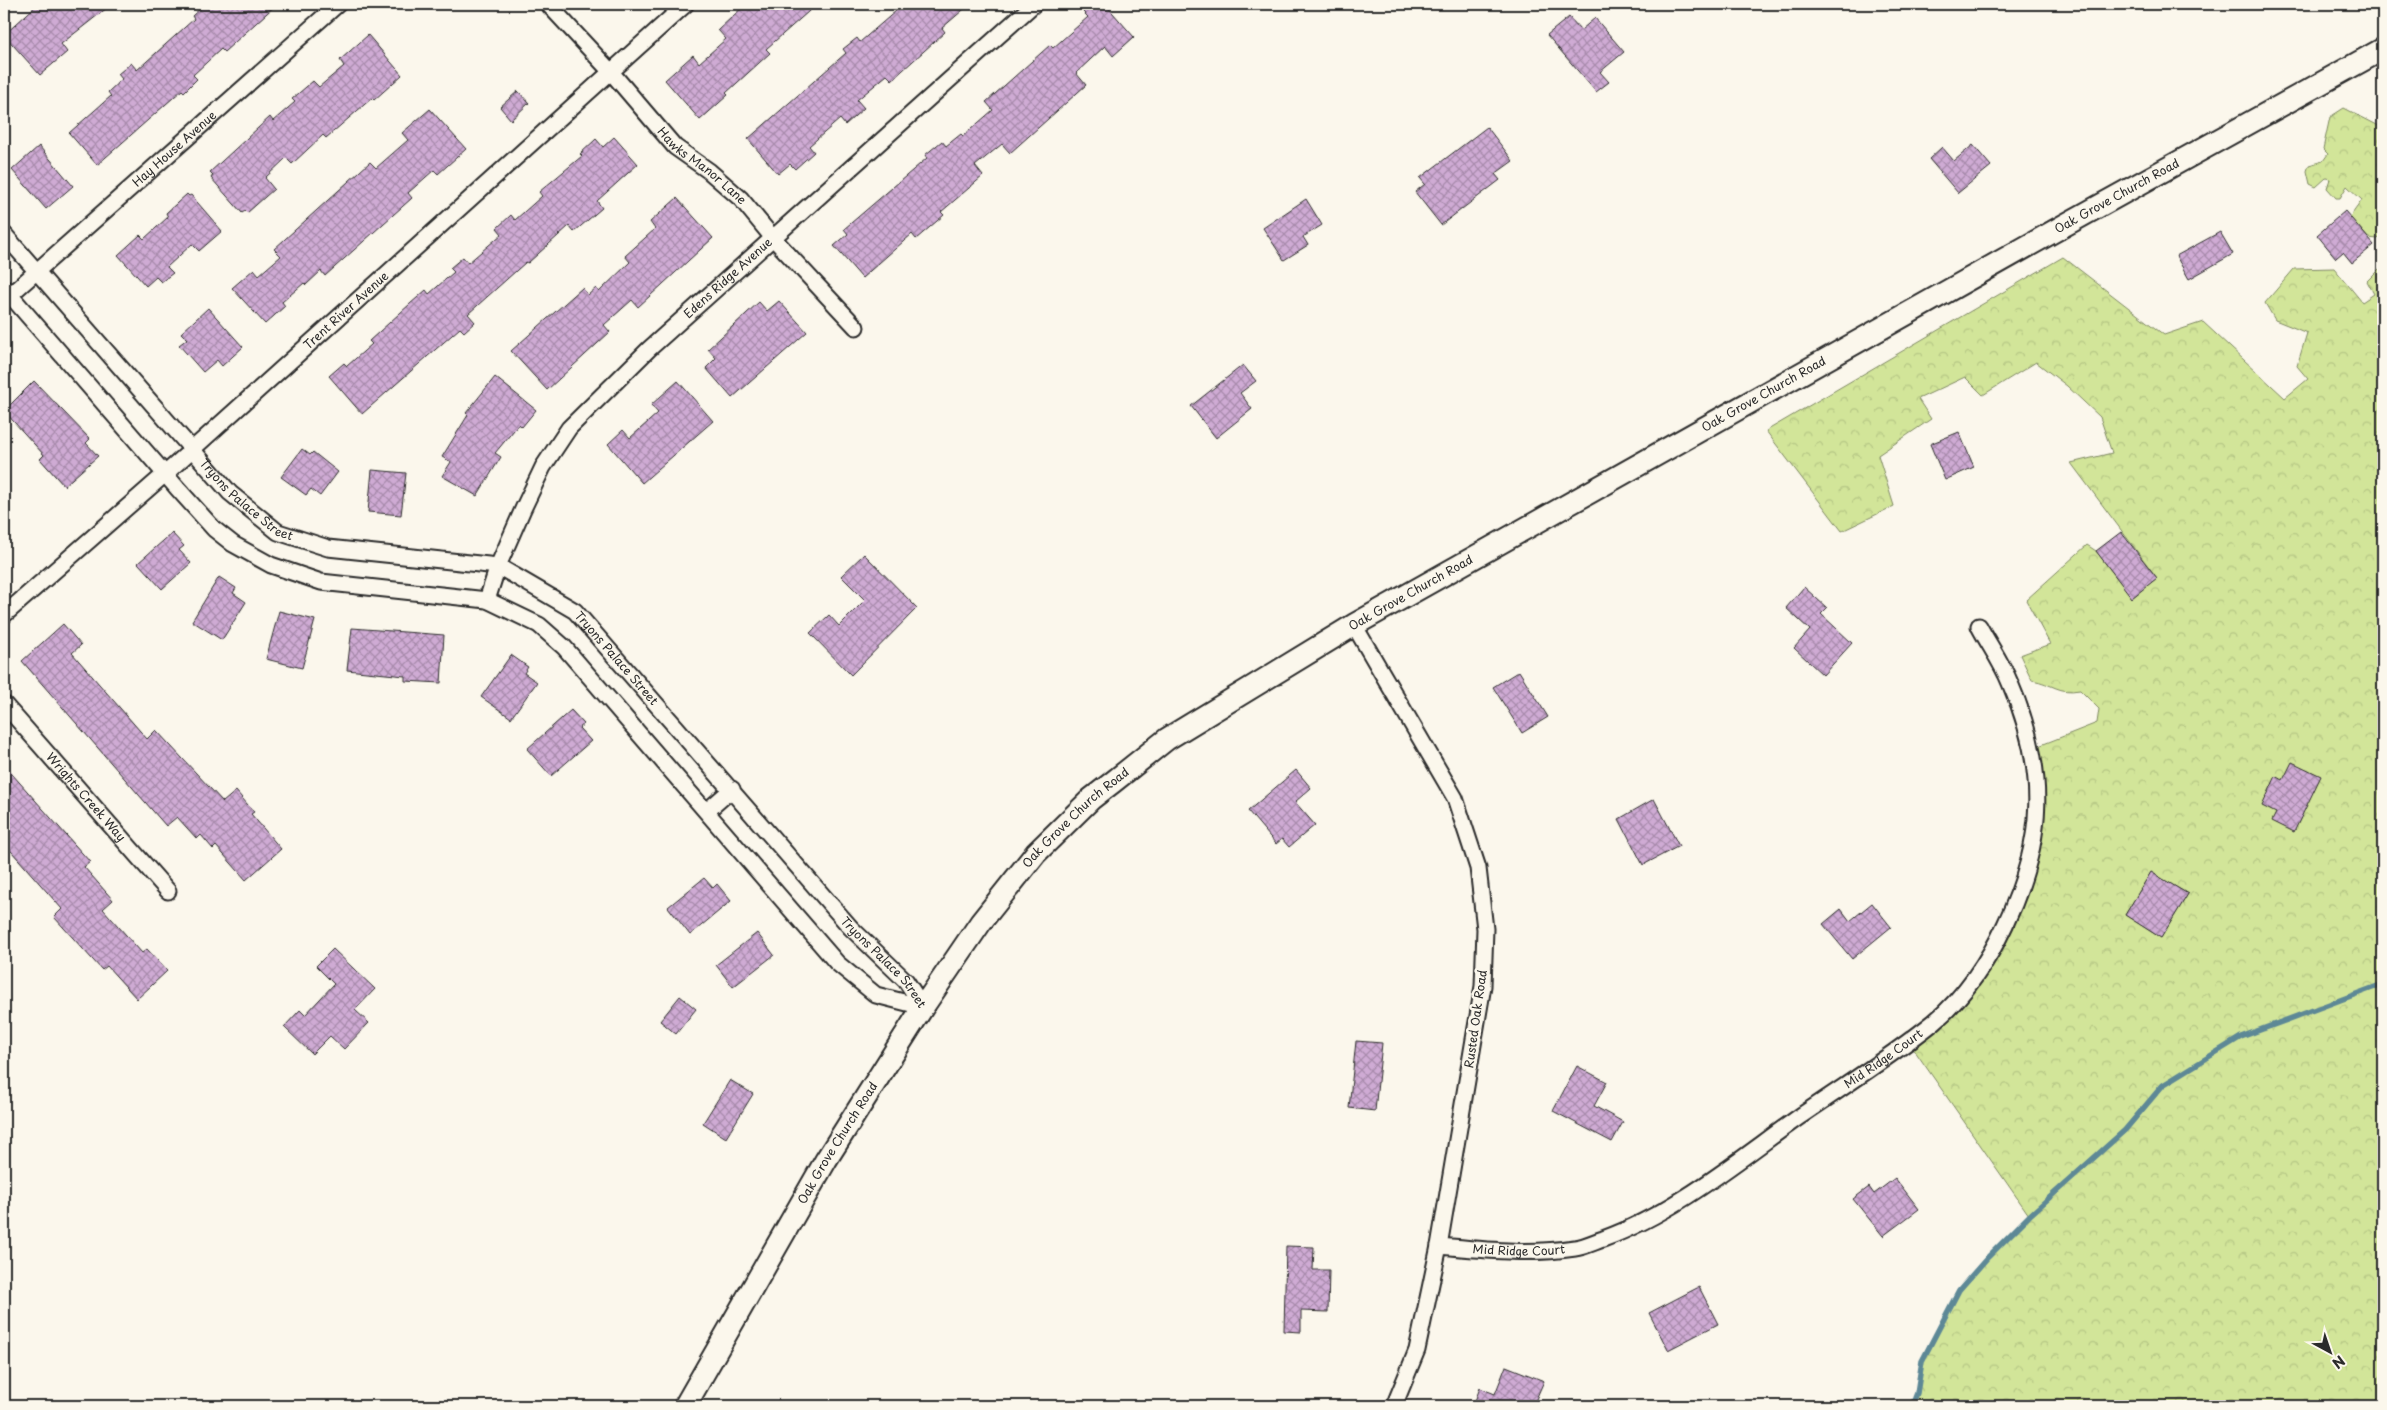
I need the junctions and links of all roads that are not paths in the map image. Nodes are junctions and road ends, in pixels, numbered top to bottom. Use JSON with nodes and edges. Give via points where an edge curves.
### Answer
{"nodes":[{"id":1,"x":338,"y":4,"type":"edge"},
{"id":2,"x":548,"y":4,"type":"edge"},
{"id":3,"x":686,"y":4,"type":"edge"},
{"id":4,"x":1034,"y":4,"type":"edge"},
{"id":5,"x":2383,"y":49,"type":"edge"},
{"id":6,"x":611,"y":72,"type":"junction"},
{"id":7,"x":4,"y":234,"type":"edge"},
{"id":8,"x":773,"y":238,"type":"junction"},
{"id":9,"x":37,"y":272,"type":"junction"},
{"id":10,"x":7,"y":291,"type":"edge"},
{"id":11,"x":856,"y":327,"type":"dead end"},
{"id":12,"x":190,"y":449,"type":"junction"},
{"id":13,"x":165,"y":474,"type":"junction"},
{"id":14,"x":498,"y":566,"type":"junction"},
{"id":15,"x":487,"y":600,"type":"junction"},
{"id":16,"x":4,"y":615,"type":"edge"},
{"id":17,"x":1354,"y":625,"type":"junction"},
{"id":18,"x":1979,"y":626,"type":"dead end"},
{"id":19,"x":4,"y":704,"type":"edge"},
{"id":20,"x":732,"y":789,"type":"junction"},
{"id":21,"x":706,"y":811,"type":"junction"},
{"id":22,"x":168,"y":891,"type":"dead end"},
{"id":23,"x":923,"y":1007,"type":"junction"},
{"id":24,"x":1440,"y":1246,"type":"junction"},
{"id":25,"x":684,"y":1406,"type":"edge"},
{"id":26,"x":1394,"y":1406,"type":"edge"}],
"edges":[{"from":1,"to":9,"type":"street","name":"Hay House Avenue"},
{"from":2,"to":6,"type":"street","name":"Hawks Manor Lane"},
{"from":3,"to":6,"type":"street","name":"Trent River Avenue"},
{"from":4,"to":8,"type":"street","name":"Edens Ridge Avenue"},
{"from":5,"to":17,"type":"main road","name":"Oak Grove Church Road"},
{"from":6,"to":8,"type":"street","name":"Hawks Manor Lane","via":[[675,147],[741,199]]},
{"from":6,"to":12,"type":"street","name":"Trent River Avenue"},
{"from":7,"to":9,"type":"street","name":"Tryons Palace Street"},
{"from":8,"to":11,"type":"street","name":"Hawks Manor Lane"},
{"from":8,"to":14,"type":"street","name":"Edens Ridge Avenue","via":[[649,349],[569,428],[543,466]]},
{"from":9,"to":10,"type":"street","name":"Hay House Avenue"},
{"from":9,"to":12,"type":"street","name":"Tryons Palace Street"},
{"from":10,"to":13,"type":"street","name":"Tryons Palace Street"},
{"from":12,"to":13,"type":"street","name":"Trent River Avenue"},
{"from":12,"to":14,"type":"street","name":"Tryons Palace Street","via":[[230,493],[278,532],[328,548]]},
{"from":13,"to":15,"type":"street","name":"Tryons Palace Street","via":[[214,529],[232,544],[271,565],[321,582]]},
{"from":13,"to":16,"type":"street","name":"Trent River Avenue"},
{"from":14,"to":15,"type":"street","name":"Edens Ridge Avenue"},
{"from":14,"to":20,"type":"street","name":"Tryons Palace Street","via":[[575,610]]},
{"from":15,"to":21,"type":"street","name":"Tryons Palace Street","via":[[539,625],[564,646]]},
{"from":17,"to":23,"type":"main road","name":"Oak Grove Church Road","via":[[1167,739],[1091,799],[1036,853],[981,922]]},
{"from":17,"to":24,"type":"street","name":"Rusted Oak Road","via":[[1455,798],[1478,868],[1485,929],[1482,986]]},
{"from":18,"to":24,"type":"street","name":"Mid Ridge Court","via":[[2010,682],[2025,725],[2036,771],[2037,820],[2021,892],[1999,939],[1972,982],[1936,1021],[1688,1195],[1633,1228],[1577,1248],[1507,1253]]},
{"from":19,"to":22,"type":"street","name":"Wrights Creek Way"},
{"from":20,"to":21,"type":"street"},
{"from":20,"to":23,"type":"street","name":"Tryons Palace Street","via":[[851,928],[906,981]]},
{"from":21,"to":23,"type":"street","name":"Tryons Palace Street","via":[[837,963],[876,995]]},
{"from":23,"to":25,"type":"main road","name":"Oak Grove Church Road","via":[[826,1160]]},
{"from":24,"to":26,"type":"street","name":"Rusted Oak Road","via":[[1417,1350]]}]}
